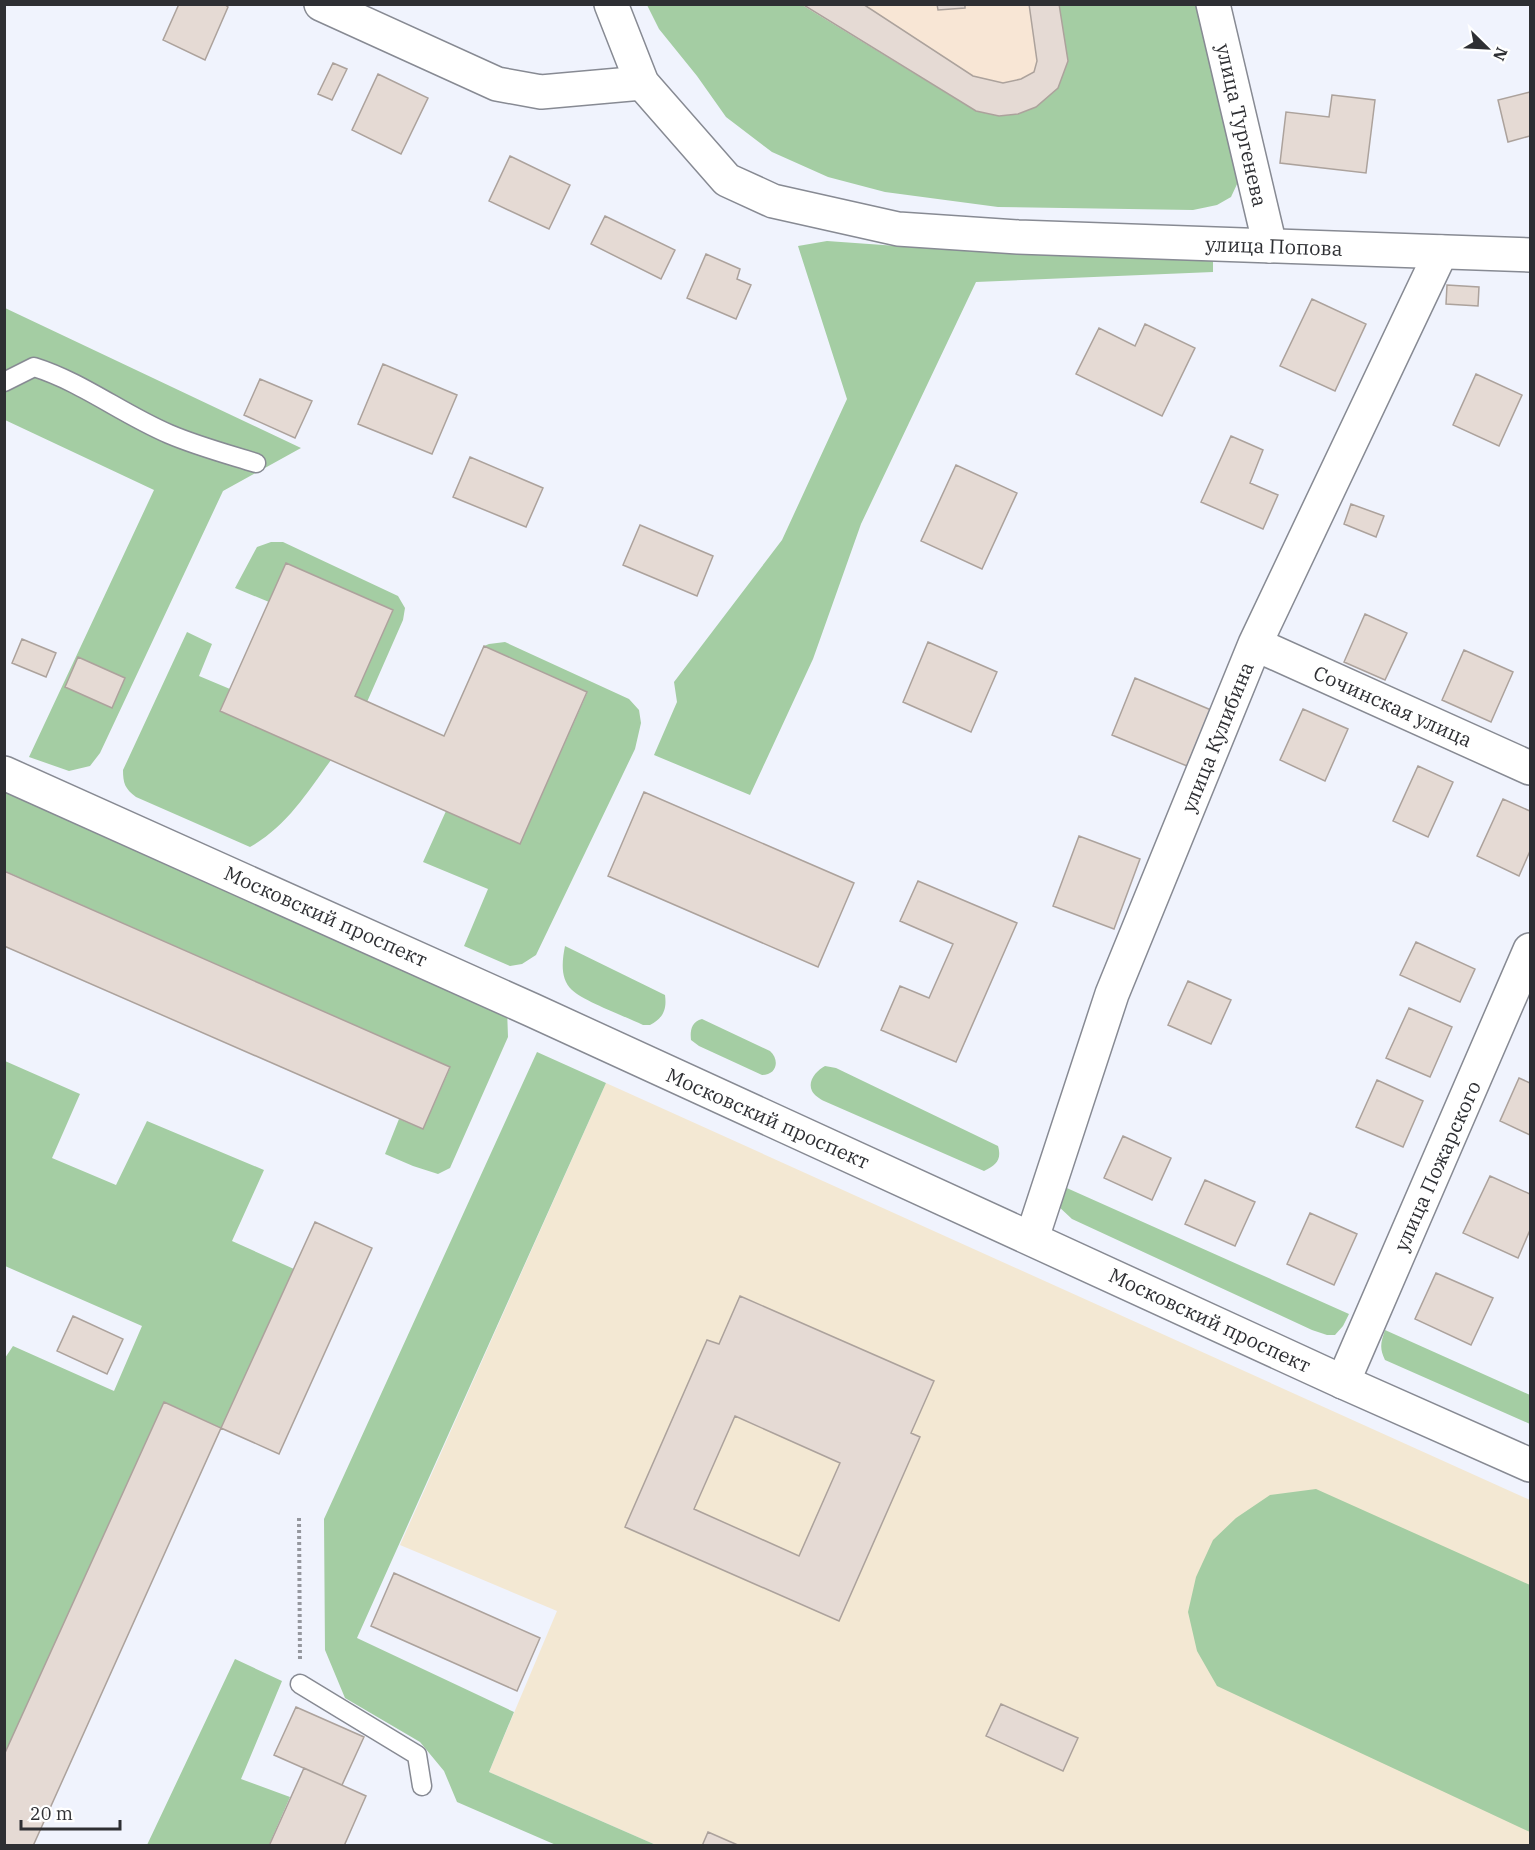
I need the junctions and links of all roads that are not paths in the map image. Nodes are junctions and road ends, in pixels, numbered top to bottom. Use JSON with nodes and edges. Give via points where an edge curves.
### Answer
{"nodes":[{"id":1,"x":321,"y":4,"type":"edge"},
{"id":2,"x":611,"y":4,"type":"edge"},
{"id":3,"x":1214,"y":4,"type":"edge"},
{"id":4,"x":642,"y":83,"type":"junction"},
{"id":5,"x":1270,"y":246,"type":"junction"},
{"id":6,"x":1441,"y":252,"type":"junction"},
{"id":7,"x":1530,"y":255,"type":"edge"},
{"id":8,"x":4,"y":382,"type":"edge"},
{"id":9,"x":256,"y":463,"type":"dead end"},
{"id":10,"x":1255,"y":644,"type":"junction"},
{"id":11,"x":1530,"y":768,"type":"edge"},
{"id":12,"x":4,"y":772,"type":"edge"},
{"id":13,"x":1530,"y":950,"type":"edge"},
{"id":14,"x":1032,"y":1238,"type":"junction"},
{"id":15,"x":1343,"y":1382,"type":"junction"},
{"id":16,"x":1530,"y":1465,"type":"edge"},
{"id":17,"x":300,"y":1684,"type":"road end"},
{"id":18,"x":422,"y":1786,"type":"dead end"}],
"edges":[{"from":1,"to":4,"type":"street","via":[[497,84],[541,92]]},
{"from":2,"to":4,"type":"street"},
{"from":3,"to":5,"type":"street","name":"улица Тургенева"},
{"from":4,"to":5,"type":"street","name":"улица Попова","via":[[728,180],[773,201],[898,230]]},
{"from":5,"to":6,"type":"street","name":"улица Попова"},
{"from":6,"to":7,"type":"street","name":"улица Попова"},
{"from":6,"to":10,"type":"street","name":"улица Кулибина"},
{"from":8,"to":9,"type":"lane","via":[[34,366],[57,374],[170,435]]},
{"from":10,"to":11,"type":"street","name":"Сочинская улица"},
{"from":10,"to":14,"type":"street","name":"улица Кулибина","via":[[1116,985]]},
{"from":12,"to":14,"type":"street","name":"Московский проспект"},
{"from":13,"to":15,"type":"street","name":"улица Пожарского"},
{"from":14,"to":15,"type":"street","name":"Московский проспект"},
{"from":15,"to":16,"type":"street","name":"Московский проспект"},
{"from":17,"to":18,"type":"lane","via":[[417,1755]]}]}
